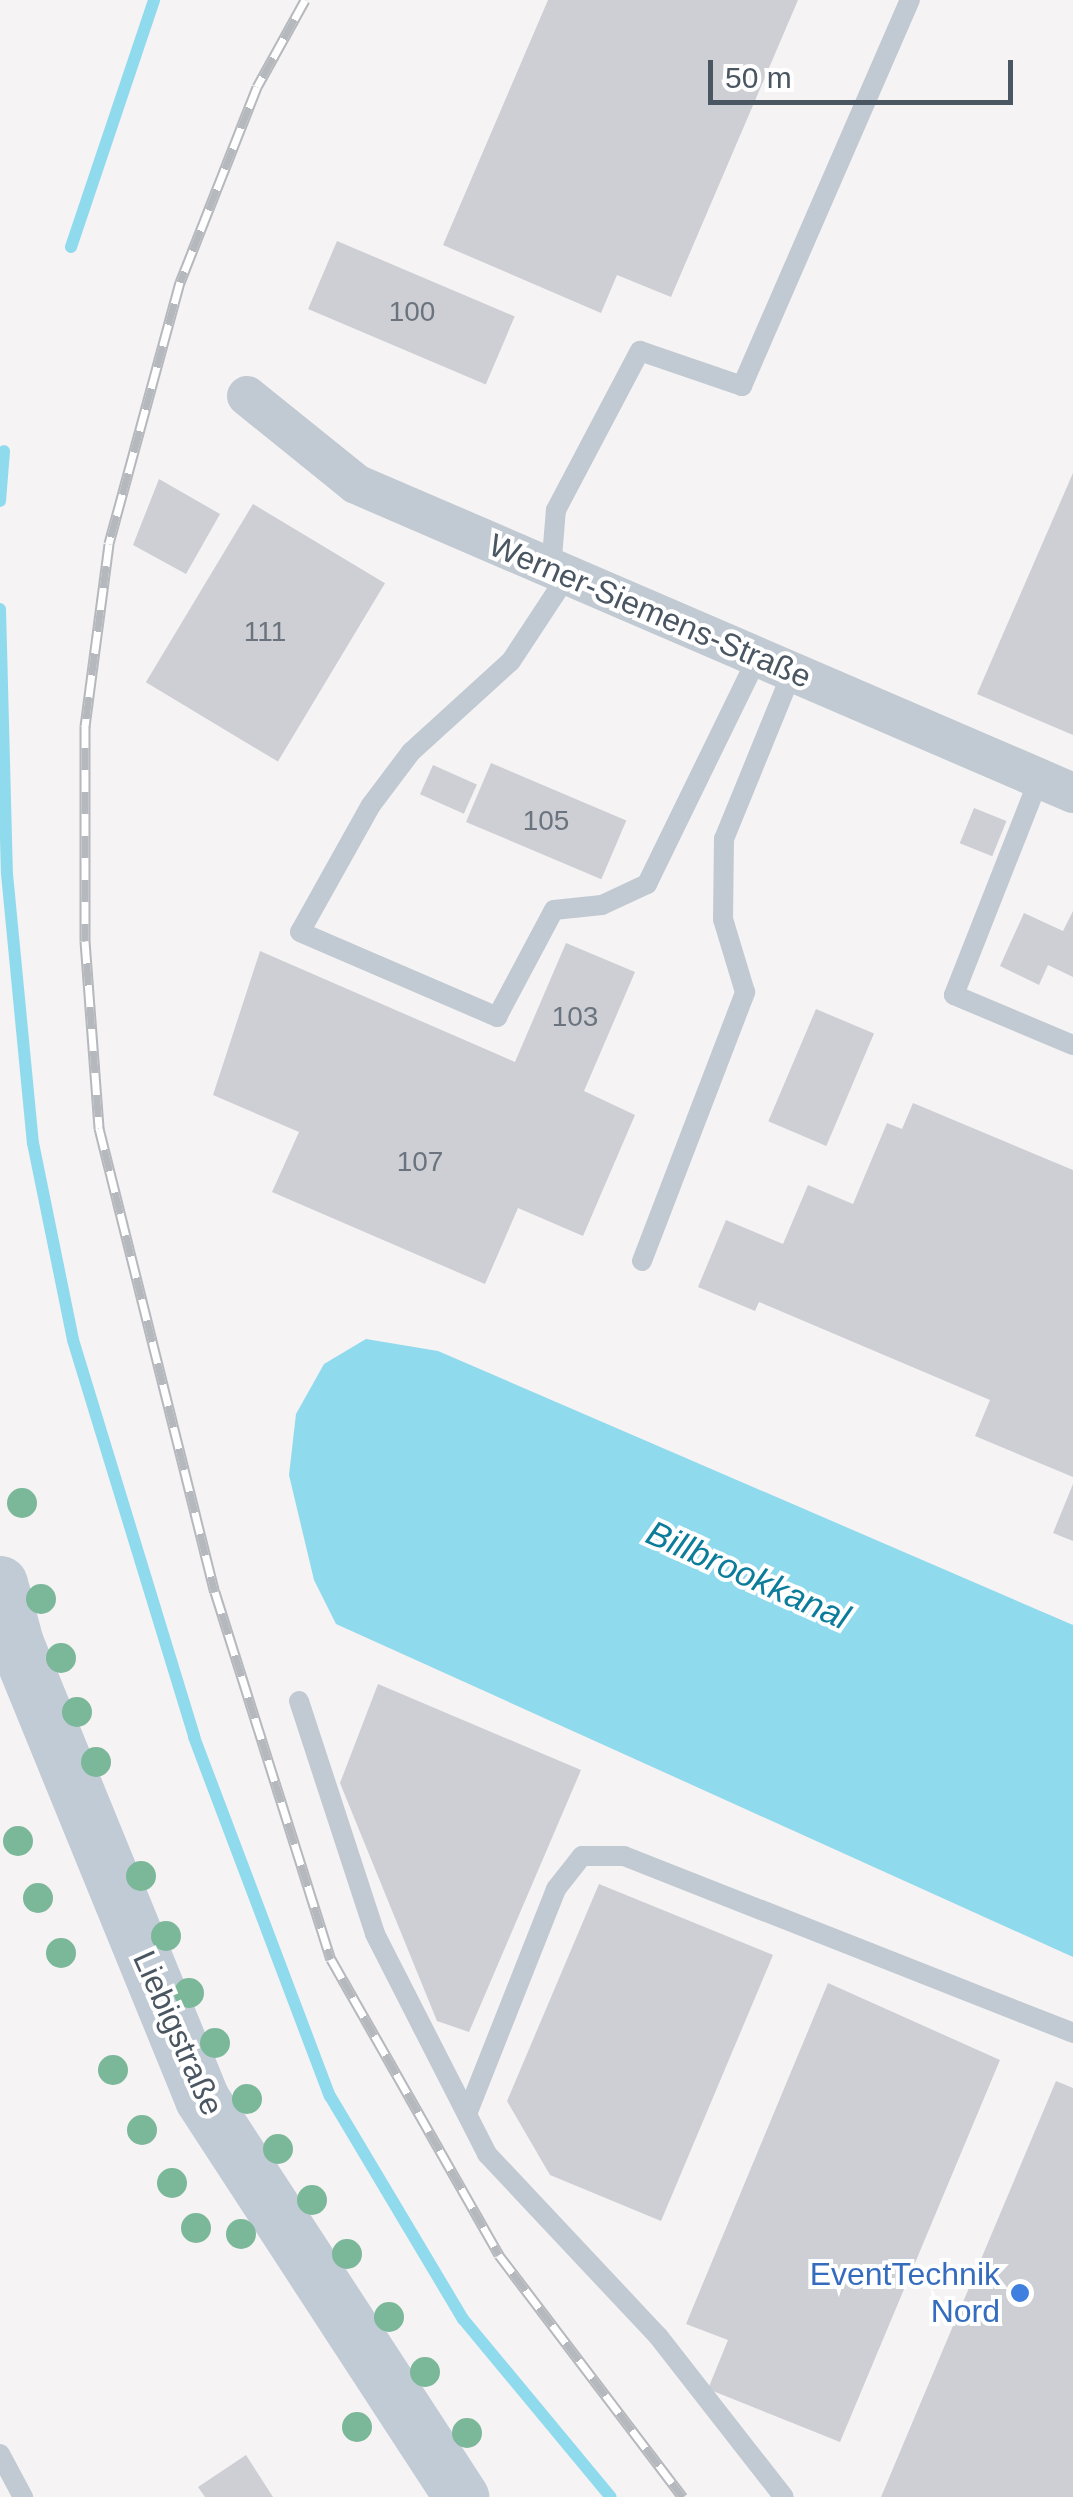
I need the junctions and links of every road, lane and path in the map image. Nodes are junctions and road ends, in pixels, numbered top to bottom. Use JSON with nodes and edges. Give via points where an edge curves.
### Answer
{"nodes":[{"id":1,"x":910,"y":0,"type":"edge"},
{"id":2,"x":247,"y":396,"type":"dead end"},
{"id":3,"x":560,"y":573,"type":"junction"},
{"id":4,"x":774,"y":665,"type":"junction"},
{"id":5,"x":1056,"y":786,"type":"edge"},
{"id":6,"x":1073,"y":1044,"type":"edge"},
{"id":7,"x":642,"y":1260,"type":"dead end"},
{"id":8,"x":0,"y":1583,"type":"edge"},
{"id":9,"x":8,"y":1645,"type":"edge"},
{"id":10,"x":299,"y":1701,"type":"dead end"},
{"id":11,"x":1073,"y":2033,"type":"edge"},
{"id":12,"x":467,"y":2114,"type":"junction"},
{"id":13,"x":0,"y":2454,"type":"edge"},
{"id":14,"x":23,"y":2497,"type":"edge"},
{"id":15,"x":461,"y":2497,"type":"edge"},
{"id":16,"x":784,"y":2497,"type":"edge"}],
"edges":[{"from":1,"to":3,"type":"lane","via":[[742,386],[640,351],[556,510]]},
{"from":2,"to":3,"type":"street","name":"Werner-Siemens-Straße","via":[[356,484]]},
{"from":3,"to":4,"type":"street","name":"Werner-Siemens-Straße"},
{"from":3,"to":4,"type":"lane","via":[[511,661],[412,752],[371,805],[300,932],[496,1017],[554,910],[602,906],[647,884]]},
{"from":4,"to":5,"type":"street","name":"Werner-Siemens-Straße"},
{"from":4,"to":7,"type":"lane","via":[[724,839],[722,919],[746,992]]},
{"from":5,"to":6,"type":"lane","via":[[954,995]]},
{"from":8,"to":9,"type":"main road","name":"Liebigstraße"},
{"from":9,"to":15,"type":"main road","name":"Liebigstraße","via":[[202,2098]]},
{"from":10,"to":12,"type":"lane","via":[[375,1934]]},
{"from":11,"to":12,"type":"lane","via":[[624,1856],[582,1856],[556,1889]]},
{"from":12,"to":16,"type":"lane","via":[[487,2154],[658,2336]]},
{"from":13,"to":14,"type":"lane"}]}
